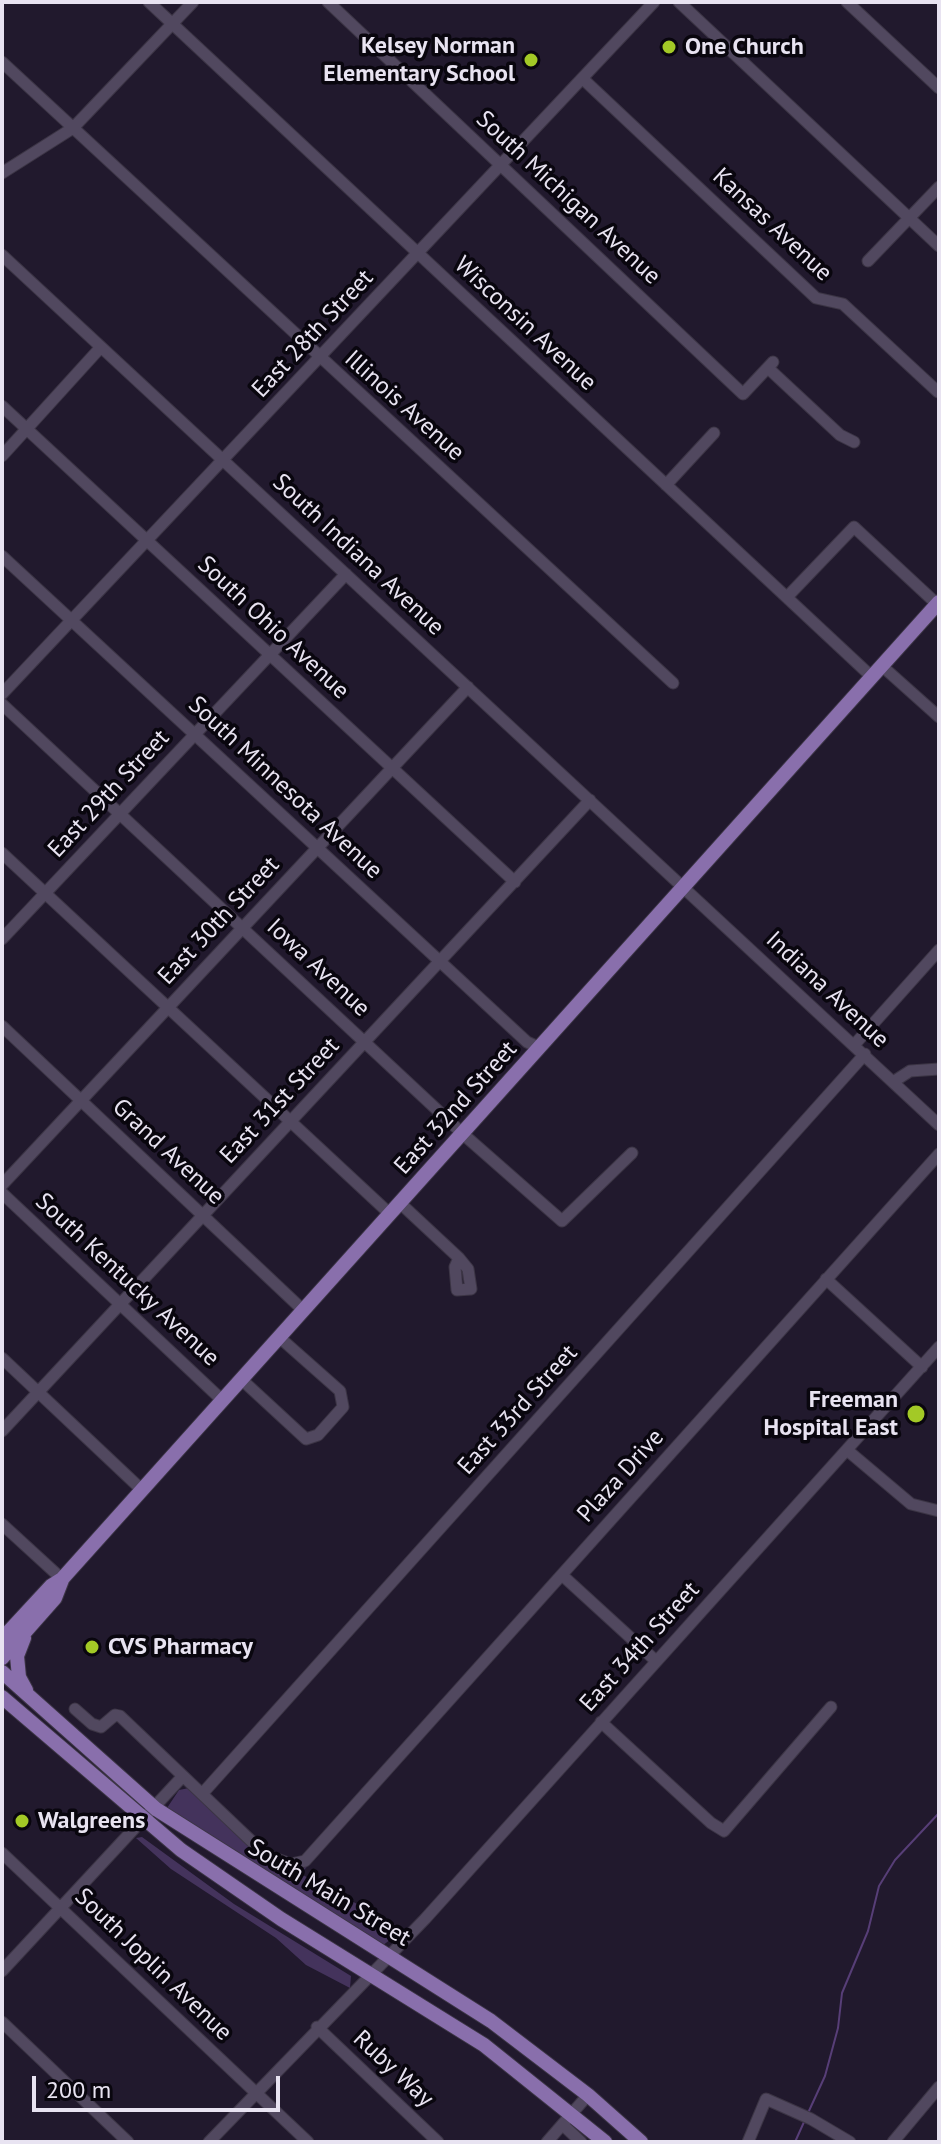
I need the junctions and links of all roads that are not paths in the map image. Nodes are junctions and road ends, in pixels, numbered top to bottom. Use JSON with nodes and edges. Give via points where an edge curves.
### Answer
{"nodes":[{"id":1,"x":149,"y":2,"type":"edge"},
{"id":2,"x":193,"y":2,"type":"edge"},
{"id":3,"x":328,"y":2,"type":"edge"},
{"id":4,"x":654,"y":2,"type":"edge"},
{"id":5,"x":679,"y":2,"type":"edge"},
{"id":6,"x":847,"y":2,"type":"edge"},
{"id":7,"x":173,"y":24,"type":"junction"},
{"id":8,"x":2,"y":62,"type":"edge"},
{"id":9,"x":583,"y":79,"type":"junction"},
{"id":10,"x":939,"y":88,"type":"edge"},
{"id":11,"x":73,"y":128,"type":"junction"},
{"id":12,"x":501,"y":166,"type":"junction"},
{"id":13,"x":2,"y":173,"type":"edge"},
{"id":14,"x":939,"y":187,"type":"edge"},
{"id":15,"x":909,"y":217,"type":"junction"},
{"id":16,"x":939,"y":246,"type":"edge"},
{"id":17,"x":418,"y":254,"type":"junction"},
{"id":18,"x":2,"y":255,"type":"edge"},
{"id":19,"x":868,"y":261,"type":"dead end"},
{"id":20,"x":101,"y":347,"type":"junction"},
{"id":21,"x":320,"y":359,"type":"junction"},
{"id":22,"x":938,"y":392,"type":"edge"},
{"id":23,"x":2,"y":406,"type":"edge"},
{"id":24,"x":27,"y":429,"type":"junction"},
{"id":25,"x":714,"y":433,"type":"dead end"},
{"id":26,"x":854,"y":442,"type":"dead end"},
{"id":27,"x":2,"y":456,"type":"edge"},
{"id":28,"x":223,"y":462,"type":"junction"},
{"id":29,"x":666,"y":485,"type":"junction"},
{"id":30,"x":147,"y":542,"type":"junction"},
{"id":31,"x":2,"y":556,"type":"edge"},
{"id":32,"x":346,"y":574,"type":"junction"},
{"id":33,"x":787,"y":597,"type":"junction"},
{"id":34,"x":938,"y":604,"type":"edge"},
{"id":35,"x":72,"y":621,"type":"junction"},
{"id":36,"x":271,"y":655,"type":"junction"},
{"id":37,"x":877,"y":671,"type":"junction"},
{"id":38,"x":673,"y":683,"type":"dead end"},
{"id":39,"x":468,"y":687,"type":"junction"},
{"id":40,"x":2,"y":694,"type":"edge"},
{"id":41,"x":2,"y":704,"type":"edge"},
{"id":42,"x":939,"y":717,"type":"edge"},
{"id":43,"x":195,"y":734,"type":"junction"},
{"id":44,"x":393,"y":768,"type":"junction"},
{"id":45,"x":590,"y":800,"type":"junction"},
{"id":46,"x":120,"y":814,"type":"junction"},
{"id":47,"x":318,"y":848,"type":"junction"},
{"id":48,"x":2,"y":853,"type":"edge"},
{"id":49,"x":515,"y":882,"type":"junction"},
{"id":50,"x":684,"y":886,"type":"junction"},
{"id":51,"x":45,"y":893,"type":"junction"},
{"id":52,"x":243,"y":928,"type":"junction"},
{"id":53,"x":2,"y":939,"type":"edge"},
{"id":54,"x":939,"y":950,"type":"edge"},
{"id":55,"x":440,"y":962,"type":"junction"},
{"id":56,"x":168,"y":1007,"type":"junction"},
{"id":57,"x":2,"y":1026,"type":"edge"},
{"id":58,"x":365,"y":1042,"type":"junction"},
{"id":59,"x":855,"y":1044,"type":"junction"},
{"id":60,"x":540,"y":1048,"type":"junction"},
{"id":61,"x":865,"y":1054,"type":"junction"},
{"id":62,"x":939,"y":1069,"type":"edge"},
{"id":63,"x":893,"y":1082,"type":"junction"},
{"id":64,"x":81,"y":1100,"type":"junction"},
{"id":65,"x":291,"y":1122,"type":"junction"},
{"id":66,"x":939,"y":1125,"type":"edge"},
{"id":67,"x":463,"y":1134,"type":"junction"},
{"id":68,"x":632,"y":1153,"type":"dead end"},
{"id":69,"x":939,"y":1154,"type":"edge"},
{"id":70,"x":2,"y":1185,"type":"edge"},
{"id":71,"x":2,"y":1193,"type":"edge"},
{"id":72,"x":395,"y":1209,"type":"junction"},
{"id":73,"x":203,"y":1215,"type":"junction"},
{"id":74,"x":459,"y":1258,"type":"dead end"},
{"id":75,"x":826,"y":1279,"type":"junction"},
{"id":76,"x":121,"y":1304,"type":"junction"},
{"id":77,"x":304,"y":1311,"type":"junction"},
{"id":78,"x":279,"y":1337,"type":"junction"},
{"id":79,"x":939,"y":1347,"type":"edge"},
{"id":80,"x":2,"y":1358,"type":"edge"},
{"id":81,"x":922,"y":1367,"type":"junction"},
{"id":82,"x":241,"y":1379,"type":"junction"},
{"id":83,"x":38,"y":1392,"type":"junction"},
{"id":84,"x":222,"y":1400,"type":"junction"},
{"id":85,"x":2,"y":1431,"type":"edge"},
{"id":86,"x":847,"y":1450,"type":"junction"},
{"id":87,"x":142,"y":1490,"type":"junction"},
{"id":88,"x":939,"y":1511,"type":"edge"},
{"id":89,"x":2,"y":1524,"type":"edge"},
{"id":90,"x":562,"y":1575,"type":"junction"},
{"id":91,"x":62,"y":1579,"type":"junction"},
{"id":92,"x":27,"y":1630,"type":"junction"},
{"id":93,"x":4,"y":1634,"type":"edge"},
{"id":94,"x":2,"y":1658,"type":"edge"},
{"id":95,"x":656,"y":1661,"type":"junction"},
{"id":96,"x":2,"y":1672,"type":"edge"},
{"id":97,"x":31,"y":1697,"type":"junction"},
{"id":98,"x":6,"y":1703,"type":"edge"},
{"id":99,"x":831,"y":1707,"type":"dead end"},
{"id":100,"x":75,"y":1709,"type":"dead end"},
{"id":101,"x":601,"y":1722,"type":"junction"},
{"id":102,"x":183,"y":1776,"type":"junction"},
{"id":103,"x":202,"y":1794,"type":"junction"},
{"id":104,"x":156,"y":1809,"type":"junction"},
{"id":105,"x":144,"y":1822,"type":"junction"},
{"id":106,"x":2,"y":1853,"type":"edge"},
{"id":107,"x":61,"y":1908,"type":"junction"},
{"id":108,"x":389,"y":1954,"type":"junction"},
{"id":109,"x":2,"y":1971,"type":"edge"},
{"id":110,"x":370,"y":1973,"type":"junction"},
{"id":111,"x":2,"y":2022,"type":"edge"},
{"id":112,"x":317,"y":2027,"type":"junction"},
{"id":113,"x":939,"y":2087,"type":"edge"},
{"id":114,"x":255,"y":2093,"type":"junction"},
{"id":115,"x":588,"y":2095,"type":"junction"},
{"id":116,"x":568,"y":2119,"type":"junction"},
{"id":117,"x":128,"y":2142,"type":"edge"},
{"id":118,"x":209,"y":2142,"type":"edge"},
{"id":119,"x":308,"y":2142,"type":"edge"},
{"id":120,"x":438,"y":2142,"type":"edge"},
{"id":121,"x":547,"y":2142,"type":"edge"},
{"id":122,"x":581,"y":2142,"type":"edge"},
{"id":123,"x":605,"y":2142,"type":"edge"},
{"id":124,"x":641,"y":2142,"type":"edge"},
{"id":125,"x":748,"y":2142,"type":"edge"},
{"id":126,"x":850,"y":2142,"type":"edge"},
{"id":127,"x":893,"y":2142,"type":"edge"}],
"edges":[{"from":1,"to":7,"type":"street","name":"Wisconsin Avenue"},
{"from":2,"to":7,"type":"street"},
{"from":3,"to":12,"type":"street","name":"South Michigan Avenue"},
{"from":4,"to":9,"type":"street","name":"East 28th Street"},
{"from":5,"to":15,"type":"street"},
{"from":6,"to":10,"type":"street"},
{"from":7,"to":11,"type":"street"},
{"from":7,"to":17,"type":"street","name":"Wisconsin Avenue"},
{"from":8,"to":11,"type":"street","name":"Illinois Avenue"},
{"from":9,"to":12,"type":"street","name":"East 28th Street"},
{"from":9,"to":22,"type":"street","name":"Kansas Avenue","via":[[816,298],[843,304]]},
{"from":11,"to":13,"type":"street"},
{"from":11,"to":21,"type":"street","name":"Illinois Avenue"},
{"from":12,"to":17,"type":"street","name":"East 28th Street"},
{"from":12,"to":26,"type":"street","name":"South Michigan Avenue","via":[[743,394],[770,365],[840,435]]},
{"from":14,"to":15,"type":"street"},
{"from":15,"to":16,"type":"street"},
{"from":15,"to":19,"type":"street"},
{"from":17,"to":21,"type":"street","name":"East 28th Street"},
{"from":17,"to":29,"type":"street","name":"Wisconsin Avenue"},
{"from":18,"to":20,"type":"street","name":"South Indiana Avenue"},
{"from":20,"to":24,"type":"street"},
{"from":20,"to":28,"type":"street","name":"South Indiana Avenue"},
{"from":21,"to":28,"type":"street","name":"East 28th Street"},
{"from":21,"to":38,"type":"street","name":"Illinois Avenue"},
{"from":23,"to":24,"type":"street","name":"South Ohio Avenue"},
{"from":24,"to":27,"type":"street"},
{"from":24,"to":30,"type":"street","name":"South Ohio Avenue"},
{"from":25,"to":29,"type":"street"},
{"from":28,"to":30,"type":"street","name":"East 28th Street"},
{"from":28,"to":32,"type":"street","name":"South Indiana Avenue"},
{"from":29,"to":33,"type":"street","name":"Wisconsin Avenue"},
{"from":30,"to":35,"type":"street","name":"East 28th Street"},
{"from":30,"to":36,"type":"street","name":"South Ohio Avenue"},
{"from":31,"to":35,"type":"street","name":"South Minnesota Avenue"},
{"from":32,"to":36,"type":"street","name":"East 29th Street"},
{"from":32,"to":39,"type":"street","name":"South Indiana Avenue"},
{"from":33,"to":34,"type":"street","via":[[854,527]]},
{"from":33,"to":37,"type":"street","name":"Wisconsin Avenue"},
{"from":34,"to":37,"type":"main road","name":"East 32nd Street"},
{"from":35,"to":40,"type":"street","name":"East 28th Street"},
{"from":35,"to":43,"type":"street","name":"South Minnesota Avenue"},
{"from":36,"to":43,"type":"street","name":"East 29th Street"},
{"from":36,"to":44,"type":"street","name":"South Ohio Avenue"},
{"from":37,"to":42,"type":"street","name":"Wisconsin Avenue"},
{"from":37,"to":50,"type":"main road","name":"East 32nd Street"},
{"from":39,"to":44,"type":"street","name":"East 30th Street"},
{"from":39,"to":45,"type":"street","name":"South Indiana Avenue"},
{"from":41,"to":46,"type":"street","name":"Iowa Avenue"},
{"from":43,"to":46,"type":"street","name":"East 29th Street"},
{"from":43,"to":47,"type":"street","name":"South Minnesota Avenue"},
{"from":44,"to":47,"type":"street","name":"East 30th Street"},
{"from":44,"to":49,"type":"street","name":"South Ohio Avenue"},
{"from":45,"to":49,"type":"street","name":"East 31st Street"},
{"from":45,"to":50,"type":"street","name":"South Indiana Avenue"},
{"from":46,"to":51,"type":"street","name":"East 29th Street"},
{"from":46,"to":52,"type":"street","name":"Iowa Avenue"},
{"from":47,"to":52,"type":"street","name":"East 30th Street"},
{"from":47,"to":55,"type":"street","name":"South Minnesota Avenue"},
{"from":48,"to":51,"type":"street"},
{"from":49,"to":55,"type":"street","name":"East 31st Street"},
{"from":50,"to":59,"type":"street","name":"Indiana Avenue"},
{"from":50,"to":60,"type":"main road","name":"East 32nd Street"},
{"from":51,"to":53,"type":"street","name":"East 29th Street"},
{"from":51,"to":56,"type":"street"},
{"from":52,"to":56,"type":"street","name":"East 30th Street"},
{"from":52,"to":58,"type":"street","name":"Iowa Avenue"},
{"from":54,"to":59,"type":"street"},
{"from":55,"to":58,"type":"street","name":"East 31st Street"},
{"from":55,"to":60,"type":"street","name":"South Minnesota Avenue"},
{"from":56,"to":64,"type":"street","name":"East 30th Street"},
{"from":56,"to":65,"type":"street"},
{"from":57,"to":64,"type":"street","name":"Grand Avenue"},
{"from":58,"to":65,"type":"street","name":"East 31st Street"},
{"from":58,"to":67,"type":"street","name":"Iowa Avenue"},
{"from":59,"to":61,"type":"street","name":"Indiana Avenue"},
{"from":60,"to":67,"type":"main road","name":"East 32nd Street"},
{"from":61,"to":63,"type":"street","name":"Indiana Avenue"},
{"from":61,"to":103,"type":"street","name":"East 33rd Street"},
{"from":62,"to":63,"type":"street","via":[[910,1071]]},
{"from":63,"to":66,"type":"street","name":"Indiana Avenue"},
{"from":64,"to":70,"type":"street","name":"East 30th Street"},
{"from":64,"to":73,"type":"street","name":"Grand Avenue"},
{"from":65,"to":72,"type":"street"},
{"from":65,"to":73,"type":"street","name":"East 31st Street"},
{"from":67,"to":68,"type":"street","name":"Iowa Avenue","via":[[562,1221]]},
{"from":67,"to":72,"type":"main road","name":"East 32nd Street"},
{"from":69,"to":75,"type":"street","name":"Plaza Drive"},
{"from":71,"to":76,"type":"street","name":"South Kentucky Avenue"},
{"from":72,"to":74,"type":"street"},
{"from":72,"to":77,"type":"main road","name":"East 32nd Street"},
{"from":73,"to":76,"type":"street","name":"East 31st Street"},
{"from":73,"to":77,"type":"street","name":"Grand Avenue"},
{"from":75,"to":81,"type":"street"},
{"from":75,"to":90,"type":"street","name":"Plaza Drive"},
{"from":76,"to":83,"type":"street","name":"East 31st Street"},
{"from":76,"to":84,"type":"street","name":"South Kentucky Avenue"},
{"from":77,"to":78,"type":"main road","name":"East 32nd Street"},
{"from":78,"to":82,"type":"main road","name":"East 32nd Street"},
{"from":78,"to":82,"type":"street","via":[[340,1391],[343,1407],[318,1435],[306,1439]]},
{"from":79,"to":81,"type":"street","name":"East 34th Street"},
{"from":80,"to":83,"type":"street"},
{"from":81,"to":86,"type":"street","name":"East 34th Street"},
{"from":82,"to":84,"type":"main road","name":"East 32nd Street"},
{"from":83,"to":85,"type":"street","name":"East 31st Street"},
{"from":83,"to":87,"type":"street"},
{"from":84,"to":87,"type":"main road","name":"East 32nd Street"},
{"from":86,"to":88,"type":"street","via":[[896,1494]]},
{"from":86,"to":95,"type":"street","name":"East 34th Street"},
{"from":87,"to":91,"type":"main road","name":"East 32nd Street"},
{"from":89,"to":91,"type":"street"},
{"from":90,"to":95,"type":"street"},
{"from":90,"to":103,"type":"street","name":"Plaza Drive","via":[[305,1861],[291,1864],[266,1855]]},
{"from":91,"to":92,"type":"main road","via":[[55,1598]]},
{"from":91,"to":93,"type":"main road","name":"East 32nd Street"},
{"from":92,"to":94,"type":"main road"},
{"from":92,"to":97,"type":"main road","via":[[17,1656],[19,1677]]},
{"from":95,"to":101,"type":"street","name":"East 34th Street"},
{"from":96,"to":97,"type":"main road","name":"South Main Street"},
{"from":97,"to":104,"type":"main road","name":"South Main Street"},
{"from":98,"to":105,"type":"main road","name":"South Main Street"},
{"from":99,"to":101,"type":"street","via":[[726,1830],[713,1826]]},
{"from":100,"to":102,"type":"street","name":"Plaza Drive","via":[[101,1727],[120,1716]]},
{"from":101,"to":108,"type":"street","name":"East 34th Street"},
{"from":102,"to":103,"type":"street","name":"Plaza Drive"},
{"from":102,"to":104,"type":"street"},
{"from":104,"to":105,"type":"street"},
{"from":104,"to":108,"type":"main road","name":"South Main Street"},
{"from":105,"to":107,"type":"street"},
{"from":105,"to":110,"type":"main road","name":"South Main Street","via":[[217,1877]]},
{"from":106,"to":107,"type":"street","name":"South Joplin Avenue"},
{"from":107,"to":109,"type":"street"},
{"from":107,"to":114,"type":"street","name":"South Joplin Avenue"},
{"from":108,"to":110,"type":"street","name":"East 34th Street"},
{"from":108,"to":115,"type":"main road","name":"South Main Street","via":[[491,2021]]},
{"from":110,"to":112,"type":"street","name":"East 34th Street"},
{"from":110,"to":116,"type":"main road","name":"South Main Street","via":[[484,2045]]},
{"from":111,"to":117,"type":"street"},
{"from":112,"to":114,"type":"street","name":"East 34th Street"},
{"from":112,"to":120,"type":"street","name":"Ruby Way"},
{"from":113,"to":127,"type":"street"},
{"from":114,"to":118,"type":"street","name":"East 34th Street"},
{"from":114,"to":119,"type":"street","name":"South Joplin Avenue"},
{"from":115,"to":116,"type":"street"},
{"from":115,"to":124,"type":"main road","name":"South Main Street"},
{"from":116,"to":121,"type":"street"},
{"from":116,"to":122,"type":"street"},
{"from":116,"to":123,"type":"main road","name":"South Main Street"},
{"from":125,"to":126,"type":"street","via":[[766,2099]]}]}
